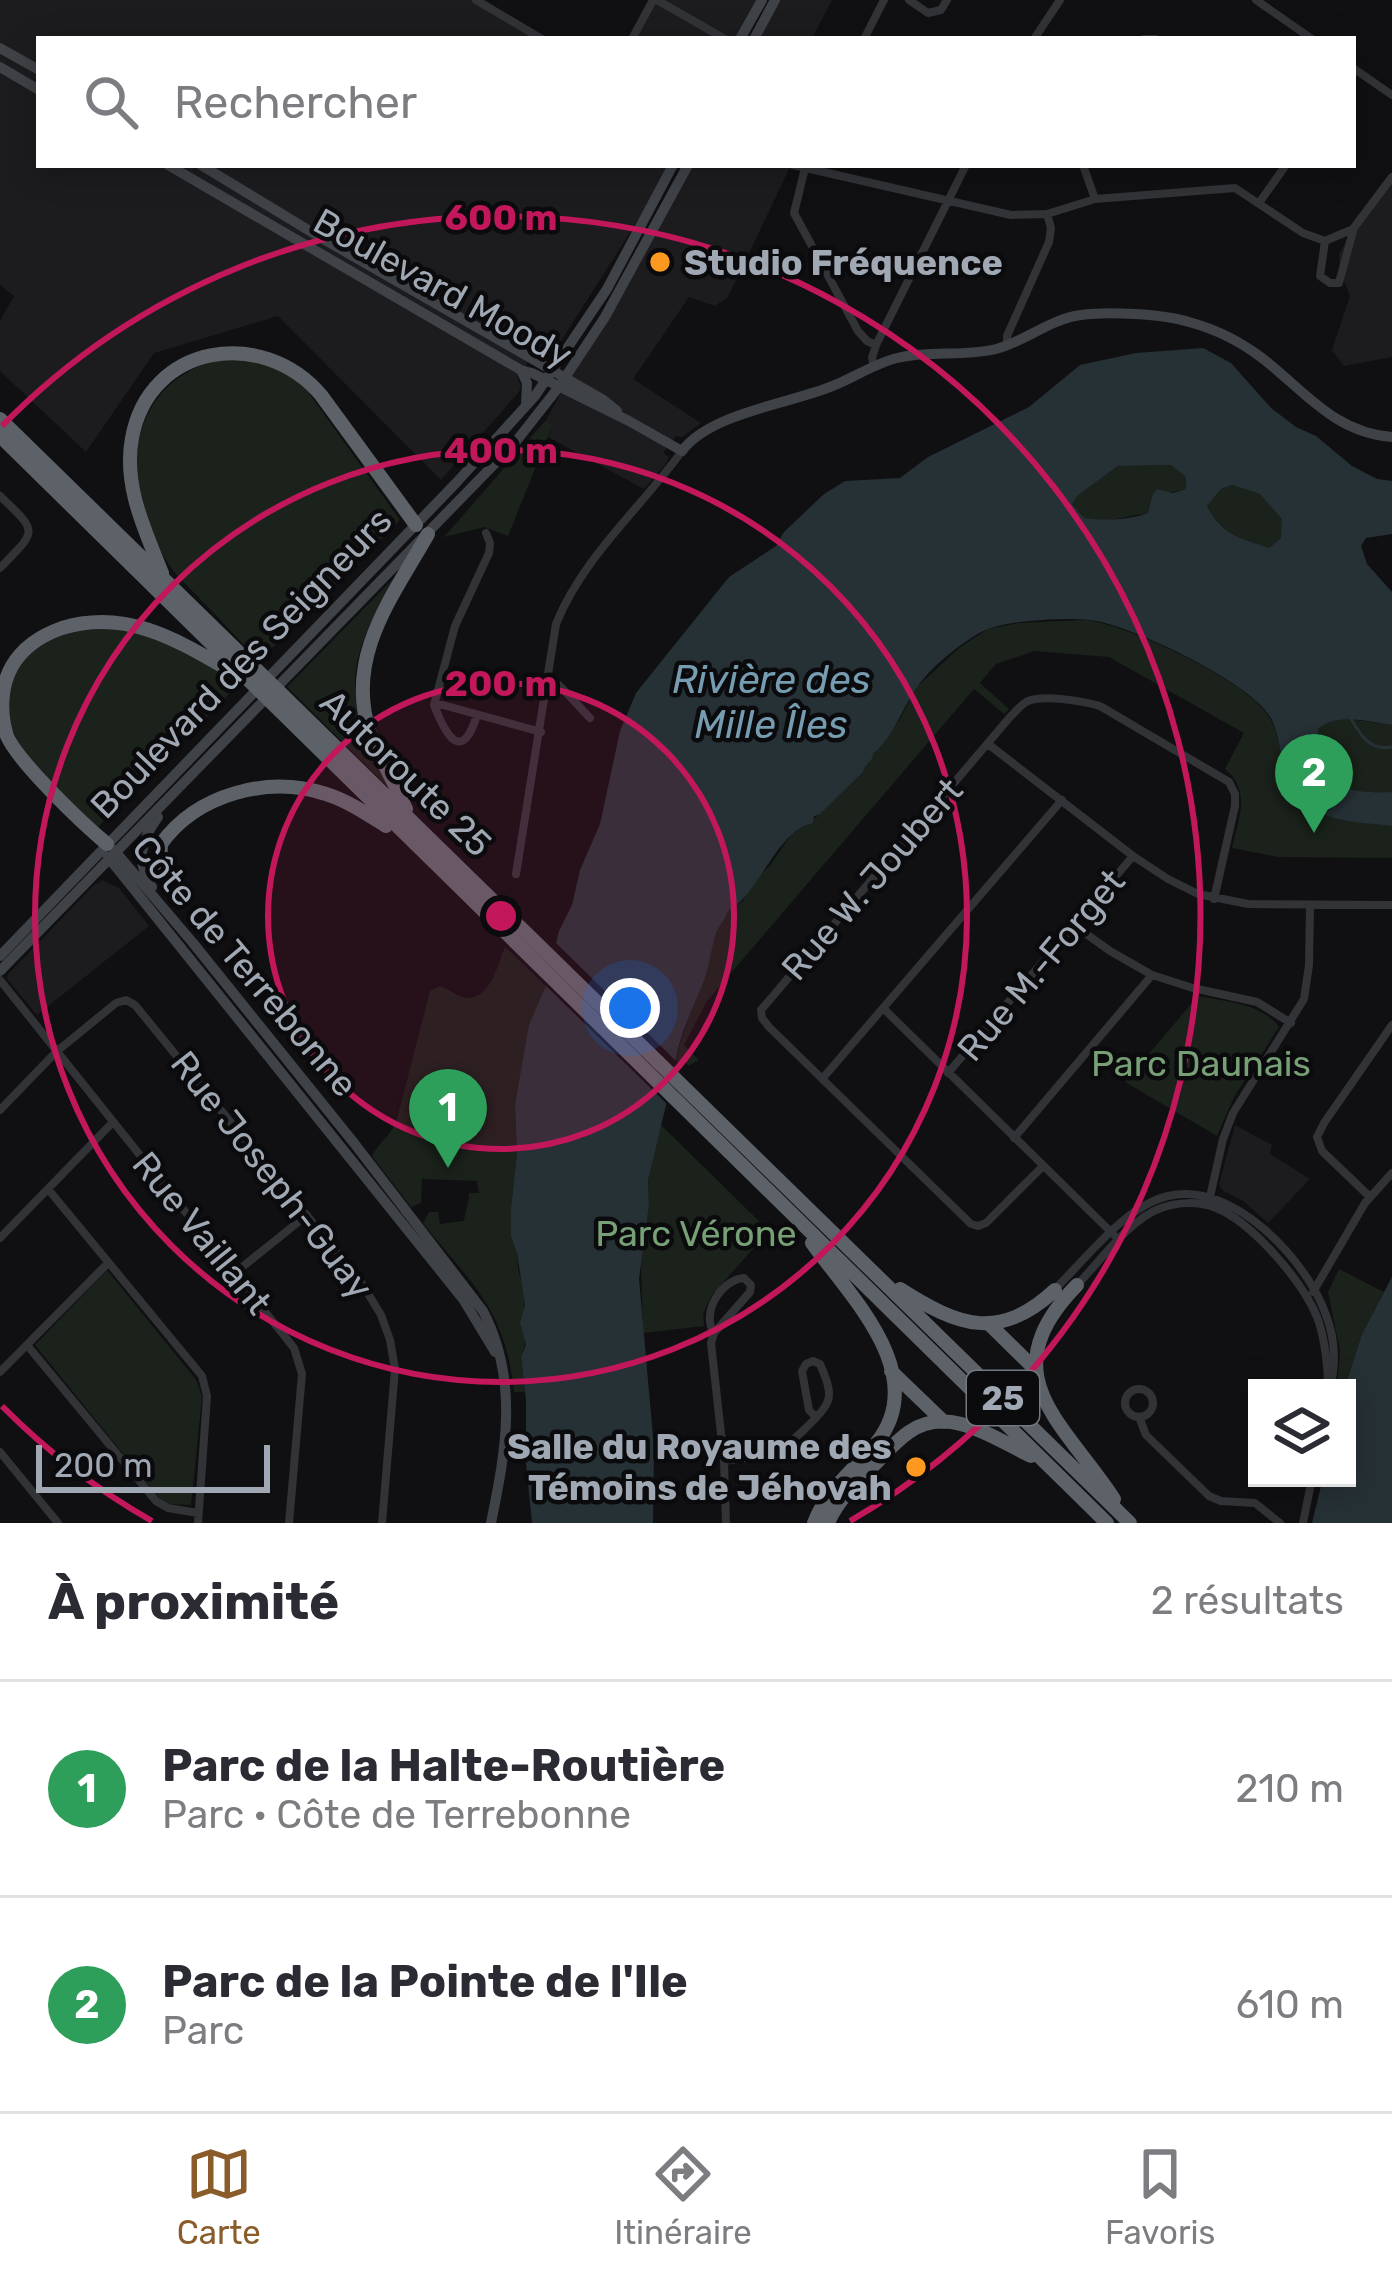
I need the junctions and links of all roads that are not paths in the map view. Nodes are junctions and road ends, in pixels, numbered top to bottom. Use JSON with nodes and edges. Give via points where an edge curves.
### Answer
{"nodes":[{"id":1,"x":476,"y":0,"type":"edge"},
{"id":2,"x":655,"y":0,"type":"edge"},
{"id":3,"x":762,"y":0,"type":"edge"},
{"id":4,"x":775,"y":0,"type":"edge"},
{"id":5,"x":884,"y":0,"type":"edge"},
{"id":6,"x":908,"y":0,"type":"edge"},
{"id":7,"x":947,"y":0,"type":"edge"},
{"id":8,"x":1060,"y":0,"type":"edge"},
{"id":9,"x":1256,"y":0,"type":"edge"},
{"id":10,"x":537,"y":36,"type":"edge"},
{"id":11,"x":634,"y":36,"type":"edge"},
{"id":12,"x":720,"y":36,"type":"edge"},
{"id":13,"x":742,"y":36,"type":"edge"},
{"id":14,"x":756,"y":36,"type":"edge"},
{"id":15,"x":866,"y":36,"type":"edge"},
{"id":16,"x":1036,"y":36,"type":"edge"},
{"id":17,"x":1308,"y":36,"type":"edge"},
{"id":18,"x":0,"y":48,"type":"edge"},
{"id":19,"x":0,"y":67,"type":"edge"},
{"id":20,"x":36,"y":68,"type":"edge"},
{"id":21,"x":1356,"y":70,"type":"edge"},
{"id":22,"x":36,"y":88,"type":"edge"},
{"id":23,"x":1392,"y":95,"type":"edge"},
{"id":24,"x":173,"y":168,"type":"edge"},
{"id":25,"x":206,"y":168,"type":"edge"},
{"id":26,"x":672,"y":168,"type":"edge"},
{"id":27,"x":686,"y":168,"type":"edge"},
{"id":28,"x":806,"y":168,"type":"joint"},
{"id":29,"x":964,"y":168,"type":"edge"},
{"id":30,"x":1084,"y":168,"type":"edge"},
{"id":31,"x":1284,"y":168,"type":"edge"},
{"id":32,"x":1392,"y":177,"type":"edge"},
{"id":33,"x":1095,"y":199,"type":"junction"},
{"id":34,"x":946,"y":202,"type":"junction"},
{"id":35,"x":1259,"y":203,"type":"junction"},
{"id":36,"x":1047,"y":214,"type":"junction"},
{"id":37,"x":1353,"y":229,"type":"junction"},
{"id":38,"x":1324,"y":242,"type":"junction"},
{"id":39,"x":876,"y":345,"type":"junction"},
{"id":40,"x":1007,"y":345,"type":"junction"},
{"id":41,"x":874,"y":367,"type":"junction"},
{"id":42,"x":520,"y":370,"type":"junction"},
{"id":43,"x":555,"y":380,"type":"junction"},
{"id":44,"x":526,"y":404,"type":"junction"},
{"id":45,"x":0,"y":419,"type":"edge"},
{"id":46,"x":0,"y":436,"type":"edge"},
{"id":47,"x":1392,"y":437,"type":"edge"},
{"id":48,"x":682,"y":452,"type":"junction"},
{"id":49,"x":0,"y":496,"type":"edge"},
{"id":50,"x":422,"y":530,"type":"junction"},
{"id":51,"x":486,"y":533,"type":"dead end"},
{"id":52,"x":0,"y":568,"type":"edge"},
{"id":53,"x":164,"y":578,"type":"junction"},
{"id":54,"x":245,"y":680,"type":"junction"},
{"id":55,"x":548,"y":681,"type":"junction"},
{"id":56,"x":434,"y":705,"type":"junction"},
{"id":57,"x":245,"y":710,"type":"junction"},
{"id":58,"x":477,"y":715,"type":"junction"},
{"id":59,"x":590,"y":718,"type":"dead end"},
{"id":60,"x":541,"y":732,"type":"junction"},
{"id":61,"x":988,"y":744,"type":"junction"},
{"id":62,"x":170,"y":796,"type":"junction"},
{"id":63,"x":1063,"y":800,"type":"junction"},
{"id":64,"x":411,"y":819,"type":"junction"},
{"id":65,"x":410,"y":840,"type":"junction"},
{"id":66,"x":110,"y":852,"type":"junction"},
{"id":67,"x":1133,"y":856,"type":"junction"},
{"id":68,"x":160,"y":863,"type":"dead end"},
{"id":69,"x":516,"y":874,"type":"dead end"},
{"id":70,"x":1214,"y":899,"type":"junction"},
{"id":71,"x":1310,"y":904,"type":"junction"},
{"id":72,"x":1392,"y":904,"type":"edge"},
{"id":73,"x":1074,"y":925,"type":"junction"},
{"id":74,"x":193,"y":944,"type":"junction"},
{"id":75,"x":0,"y":956,"type":"edge"},
{"id":76,"x":1152,"y":975,"type":"junction"},
{"id":77,"x":0,"y":976,"type":"edge"},
{"id":78,"x":883,"y":1008,"type":"junction"},
{"id":79,"x":1291,"y":1023,"type":"junction"},
{"id":80,"x":1392,"y":1025,"type":"edge"},
{"id":81,"x":56,"y":1052,"type":"junction"},
{"id":82,"x":948,"y":1073,"type":"junction"},
{"id":83,"x":822,"y":1079,"type":"junction"},
{"id":84,"x":0,"y":1110,"type":"edge"},
{"id":85,"x":113,"y":1122,"type":"junction"},
{"id":86,"x":1014,"y":1138,"type":"junction"},
{"id":87,"x":1043,"y":1166,"type":"junction"},
{"id":88,"x":1392,"y":1173,"type":"edge"},
{"id":89,"x":49,"y":1189,"type":"junction"},
{"id":90,"x":1370,"y":1197,"type":"junction"},
{"id":91,"x":1209,"y":1200,"type":"junction"},
{"id":92,"x":307,"y":1215,"type":"junction"},
{"id":93,"x":794,"y":1216,"type":"junction"},
{"id":94,"x":407,"y":1222,"type":"junction"},
{"id":95,"x":1115,"y":1237,"type":"junction"},
{"id":96,"x":0,"y":1238,"type":"edge"},
{"id":97,"x":108,"y":1263,"type":"junction"},
{"id":98,"x":236,"y":1271,"type":"junction"},
{"id":99,"x":876,"y":1274,"type":"junction"},
{"id":100,"x":1077,"y":1285,"type":"joint"},
{"id":101,"x":1055,"y":1290,"type":"joint"},
{"id":102,"x":1311,"y":1293,"type":"junction"},
{"id":103,"x":988,"y":1323,"type":"junction"},
{"id":104,"x":714,"y":1333,"type":"junction"},
{"id":105,"x":27,"y":1345,"type":"junction"},
{"id":106,"x":1036,"y":1370,"type":"junction"},
{"id":107,"x":891,"y":1371,"type":"junction"},
{"id":108,"x":0,"y":1372,"type":"edge"},
{"id":109,"x":1331,"y":1379,"type":"edge"},
{"id":110,"x":815,"y":1416,"type":"junction"},
{"id":111,"x":1139,"y":1417,"type":"dead end"},
{"id":112,"x":944,"y":1422,"type":"junction"},
{"id":113,"x":0,"y":1452,"type":"edge"},
{"id":114,"x":724,"y":1461,"type":"junction"},
{"id":115,"x":1047,"y":1464,"type":"junction"},
{"id":116,"x":1310,"y":1487,"type":"edge"},
{"id":117,"x":198,"y":1518,"type":"edge"},
{"id":118,"x":58,"y":1523,"type":"edge"},
{"id":119,"x":290,"y":1523,"type":"edge"},
{"id":120,"x":382,"y":1523,"type":"edge"},
{"id":121,"x":491,"y":1523,"type":"edge"},
{"id":122,"x":726,"y":1523,"type":"edge"},
{"id":123,"x":814,"y":1523,"type":"edge"},
{"id":124,"x":828,"y":1523,"type":"edge"},
{"id":125,"x":1107,"y":1523,"type":"edge"},
{"id":126,"x":1130,"y":1523,"type":"edge"},
{"id":127,"x":1280,"y":1523,"type":"edge"},
{"id":128,"x":1303,"y":1523,"type":"edge"}],
"edges":[{"from":1,"to":10,"type":"street"},
{"from":2,"to":11,"type":"street"},
{"from":2,"to":12,"type":"street"},
{"from":3,"to":13,"type":"main road"},
{"from":4,"to":14,"type":"main road"},
{"from":5,"to":15,"type":"street"},
{"from":6,"to":7,"type":"street","via":[[928,13]]},
{"from":8,"to":16,"type":"street"},
{"from":9,"to":17,"type":"street"},
{"from":18,"to":20,"type":"main road"},
{"from":19,"to":22,"type":"main road"},
{"from":21,"to":23,"type":"street"},
{"from":24,"to":42,"type":"main road","name":"Boulevard Moody"},
{"from":25,"to":43,"type":"main road","name":"Boulevard Moody"},
{"from":26,"to":43,"type":"main road","name":"Boulevard des Seigneurs"},
{"from":27,"to":43,"type":"main road","name":"Boulevard des Seigneurs","via":[[618,295]]},
{"from":28,"to":34,"type":"street"},
{"from":28,"to":39,"type":"street","via":[[794,213],[858,331]]},
{"from":29,"to":34,"type":"street"},
{"from":30,"to":33,"type":"street"},
{"from":31,"to":35,"type":"street"},
{"from":32,"to":37,"type":"street"},
{"from":33,"to":35,"type":"street","via":[[1221,187]]},
{"from":33,"to":36,"type":"street"},
{"from":34,"to":36,"type":"street"},
{"from":34,"to":39,"type":"street"},
{"from":35,"to":38,"type":"street"},
{"from":36,"to":40,"type":"street","via":[[1049,242]]},
{"from":37,"to":38,"type":"street"},
{"from":37,"to":38,"type":"street","via":[[1339,283],[1320,276]]},
{"from":39,"to":41,"type":"street"},
{"from":40,"to":41,"type":"main road"},
{"from":40,"to":47,"type":"main road","via":[[1080,315],[1186,320],[1256,354],[1331,415]]},
{"from":41,"to":48,"type":"main road","via":[[716,425]]},
{"from":42,"to":43,"type":"main road","name":"Boulevard Moody"},
{"from":42,"to":44,"type":"main road"},
{"from":43,"to":44,"type":"main road","name":"Boulevard des Seigneurs"},
{"from":43,"to":48,"type":"main road","name":"Boulevard Moody","via":[[602,399]]},
{"from":43,"to":50,"type":"main road","name":"Boulevard des Seigneurs","via":[[514,444]]},
{"from":44,"to":50,"type":"main road","name":"Boulevard des Seigneurs"},
{"from":45,"to":53,"type":"highway","name":"Autoroute 25","number":"25"},
{"from":46,"to":54,"type":"highway","name":"Autoroute 25","number":"25"},
{"from":48,"to":55,"type":"street","via":[[566,601]]},
{"from":49,"to":52,"type":"street","via":[[30,531]]},
{"from":50,"to":53,"type":"highway","via":[[305,378],[257,354],[209,356],[159,385],[132,437],[134,498]]},
{"from":50,"to":57,"type":"main road","name":"Boulevard des Seigneurs"},
{"from":50,"to":64,"type":"highway","via":[[379,619],[363,674],[368,727]]},
{"from":51,"to":56,"type":"street","via":[[489,553],[455,626]]},
{"from":53,"to":64,"type":"highway","name":"Autoroute 25","number":"25"},
{"from":54,"to":65,"type":"highway","name":"Autoroute 25","number":"25"},
{"from":54,"to":66,"type":"highway","via":[[168,635],[119,622],[61,629],[19,655],[2,697],[7,736]]},
{"from":55,"to":59,"type":"street"},
{"from":55,"to":60,"type":"street"},
{"from":56,"to":58,"type":"street"},
{"from":56,"to":58,"type":"street","via":[[457,742],[469,737]]},
{"from":57,"to":62,"type":"main road","name":"Boulevard des Seigneurs"},
{"from":57,"to":66,"type":"main road","name":"Boulevard des Seigneurs"},
{"from":58,"to":60,"type":"street"},
{"from":60,"to":69,"type":"street"},
{"from":61,"to":63,"type":"street"},
{"from":61,"to":70,"type":"street","name":"Rue W. Joubert","via":[[1028,701],[1089,702],[1222,775],[1235,800]]},
{"from":61,"to":83,"type":"street","name":"Rue W. Joubert","via":[[763,1007],[769,1027]]},
{"from":62,"to":66,"type":"main road","name":"Boulevard des Seigneurs"},
{"from":62,"to":74,"type":"main road","via":[[146,837],[142,866]]},
{"from":63,"to":67,"type":"street"},
{"from":63,"to":78,"type":"street"},
{"from":64,"to":99,"type":"highway","name":"Autoroute 25","number":"25"},
{"from":65,"to":68,"type":"highway","via":[[332,796],[260,788],[185,819],[161,844]]},
{"from":65,"to":93,"type":"highway","name":"Autoroute 25","number":"25"},
{"from":66,"to":74,"type":"main road","name":"Côte de Terrebonne"},
{"from":66,"to":75,"type":"main road","name":"Boulevard des Seigneurs"},
{"from":66,"to":77,"type":"main road","name":"Boulevard des Seigneurs"},
{"from":66,"to":94,"type":"main road","name":"Côte de Terrebonne"},
{"from":67,"to":70,"type":"street"},
{"from":67,"to":73,"type":"street","name":"Rue M.-Forget"},
{"from":70,"to":71,"type":"street"},
{"from":71,"to":72,"type":"street"},
{"from":71,"to":79,"type":"street","via":[[1307,985]]},
{"from":73,"to":76,"type":"street"},
{"from":73,"to":82,"type":"street","name":"Rue M.-Forget"},
{"from":74,"to":94,"type":"main road","name":"Côte de Terrebonne"},
{"from":76,"to":79,"type":"street","via":[[1257,1002]]},
{"from":76,"to":86,"type":"street"},
{"from":77,"to":81,"type":"street","name":"Rue Vaillant"},
{"from":78,"to":82,"type":"street"},
{"from":78,"to":83,"type":"street"},
{"from":79,"to":91,"type":"street","via":[[1233,1113]]},
{"from":80,"to":90,"type":"street","via":[[1317,1136],[1322,1151]]},
{"from":81,"to":84,"type":"street","name":"Rue Joseph-Guay"},
{"from":81,"to":85,"type":"street","name":"Rue Vaillant"},
{"from":81,"to":92,"type":"street","name":"Rue Joseph-Guay","via":[[116,1003],[135,1005]]},
{"from":82,"to":86,"type":"street"},
{"from":83,"to":87,"type":"street","via":[[972,1225],[989,1220]]},
{"from":85,"to":89,"type":"street"},
{"from":85,"to":98,"type":"street","name":"Rue Vaillant"},
{"from":86,"to":87,"type":"street"},
{"from":87,"to":95,"type":"street"},
{"from":88,"to":90,"type":"street"},
{"from":89,"to":96,"type":"street"},
{"from":89,"to":97,"type":"street"},
{"from":90,"to":102,"type":"street"},
{"from":91,"to":95,"type":"street","via":[[1158,1210]]},
{"from":91,"to":102,"type":"street","via":[[1252,1220],[1292,1259]]},
{"from":92,"to":98,"type":"street"},
{"from":92,"to":120,"type":"street","name":"Rue Joseph-Guay","via":[[361,1282],[390,1340],[395,1369]]},
{"from":93,"to":107,"type":"highway","via":[[871,1320]]},
{"from":93,"to":115,"type":"highway","name":"Autoroute 25","number":"25"},
{"from":94,"to":121,"type":"main road","name":"Côte de Terrebonne","via":[[479,1304],[496,1340],[508,1402]]},
{"from":95,"to":100,"type":"street"},
{"from":95,"to":101,"type":"street"},
{"from":97,"to":105,"type":"street"},
{"from":97,"to":117,"type":"street","via":[[202,1376]]},
{"from":98,"to":119,"type":"street","name":"Rue Vaillant","via":[[300,1361]]},
{"from":99,"to":103,"type":"highway","via":[[941,1314]]},
{"from":99,"to":126,"type":"highway","name":"Autoroute 25","number":"25"},
{"from":100,"to":106,"type":"highway","via":[[1046,1324]]},
{"from":101,"to":103,"type":"highway","via":[[1024,1313]]},
{"from":102,"to":109,"type":"street","via":[[1327,1316]]},
{"from":103,"to":106,"type":"highway"},
{"from":104,"to":104,"type":"street","via":[[751,1290],[744,1278],[714,1302]]},
{"from":104,"to":114,"type":"street"},
{"from":105,"to":108,"type":"street"},
{"from":105,"to":117,"type":"street","via":[[156,1501]]},
{"from":106,"to":126,"type":"highway","via":[[1052,1416]]},
{"from":107,"to":112,"type":"highway"},
{"from":107,"to":123,"type":"highway","via":[[894,1400],[884,1432],[829,1493]]},
{"from":110,"to":110,"type":"street","via":[[829,1397],[814,1361],[802,1371]]},
{"from":110,"to":114,"type":"street","via":[[776,1454]]},
{"from":111,"to":127,"type":"street","via":[[1146,1435],[1208,1496],[1256,1503]]},
{"from":112,"to":115,"type":"highway"},
{"from":112,"to":124,"type":"highway","via":[[904,1436],[847,1492]]},
{"from":113,"to":118,"type":"street"},
{"from":114,"to":122,"type":"street"},
{"from":115,"to":125,"type":"highway","name":"Autoroute 25","number":"25"},
{"from":116,"to":128,"type":"street"}]}
